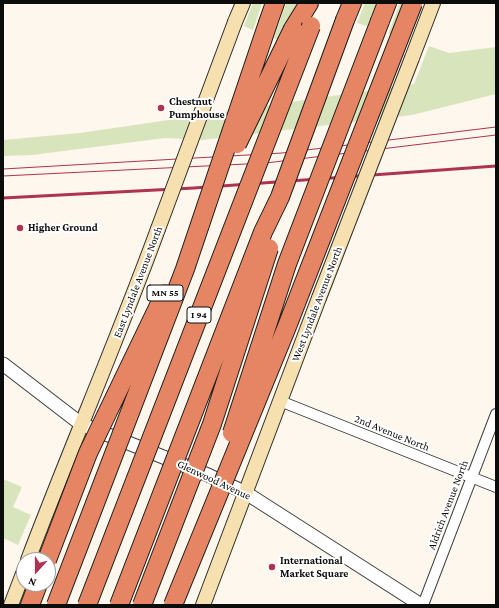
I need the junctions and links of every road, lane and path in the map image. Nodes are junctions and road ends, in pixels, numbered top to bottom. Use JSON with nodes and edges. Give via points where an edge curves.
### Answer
{"nodes":[{"id":1,"x":243,"y":3,"type":"edge"},
{"id":2,"x":275,"y":3,"type":"edge"},
{"id":3,"x":309,"y":3,"type":"edge"},
{"id":4,"x":320,"y":3,"type":"edge"},
{"id":5,"x":352,"y":3,"type":"edge"},
{"id":6,"x":387,"y":3,"type":"edge"},
{"id":7,"x":413,"y":3,"type":"edge"},
{"id":8,"x":434,"y":3,"type":"edge"},
{"id":9,"x":280,"y":197,"type":"junction"},
{"id":10,"x":3,"y":364,"type":"edge"},
{"id":11,"x":280,"y":401,"type":"junction"},
{"id":12,"x":496,"y":414,"type":"edge"},
{"id":13,"x":81,"y":424,"type":"junction"},
{"id":14,"x":472,"y":478,"type":"junction"},
{"id":15,"x":496,"y":487,"type":"edge"},
{"id":16,"x":246,"y":493,"type":"junction"},
{"id":17,"x":31,"y":552,"type":"edge"},
{"id":18,"x":50,"y":552,"type":"edge"},
{"id":19,"x":16,"y":592,"type":"edge"},
{"id":20,"x":35,"y":592,"type":"edge"},
{"id":21,"x":11,"y":605,"type":"edge"},
{"id":22,"x":30,"y":605,"type":"edge"},
{"id":23,"x":56,"y":605,"type":"edge"},
{"id":24,"x":87,"y":605,"type":"edge"},
{"id":25,"x":119,"y":605,"type":"edge"},
{"id":26,"x":142,"y":605,"type":"edge"},
{"id":27,"x":163,"y":605,"type":"edge"},
{"id":28,"x":173,"y":605,"type":"edge"},
{"id":29,"x":203,"y":605,"type":"edge"},
{"id":30,"x":422,"y":605,"type":"edge"}],
"edges":[{"from":1,"to":13,"type":"main road","name":"East Lyndale Avenue North","bridge":true,"via":[[134,294]]},
{"from":2,"to":23,"type":"highway","bridge":true,"via":[[179,284]]},
{"from":3,"to":18,"type":"highway","number":"MN 55","bridge":true,"via":[[293,29],[88,453]]},
{"from":4,"to":24,"type":"highway","number":"I 94","bridge":true},
{"from":5,"to":9,"type":"highway","number":"I 94","bridge":true},
{"from":6,"to":27,"type":"highway","bridge":true,"via":[[287,264],[231,437]]},
{"from":7,"to":28,"type":"highway","bridge":true,"via":[[306,280]]},
{"from":8,"to":11,"type":"main road","name":"West Lyndale Avenue North","bridge":true},
{"from":9,"to":25,"type":"highway","number":"I 94","bridge":true,"via":[[260,239]]},
{"from":9,"to":26,"type":"highway","bridge":true,"via":[[273,236],[218,405]]},
{"from":10,"to":13,"type":"street","name":"Glenwood Avenue"},
{"from":11,"to":14,"type":"street","name":"2nd Avenue North"},
{"from":11,"to":16,"type":"main road","name":"West Lyndale Avenue North"},
{"from":12,"to":14,"type":"street","name":"Aldrich Avenue North"},
{"from":13,"to":16,"type":"street","name":"Glenwood Avenue"},
{"from":13,"to":17,"type":"main road","name":"East Lyndale Avenue North"},
{"from":14,"to":15,"type":"street","name":"2nd Avenue North"},
{"from":14,"to":30,"type":"street","name":"Aldrich Avenue North"},
{"from":16,"to":29,"type":"main road","name":"West Lyndale Avenue North"},
{"from":16,"to":30,"type":"street","name":"Glenwood Avenue"},
{"from":19,"to":21,"type":"main road"},
{"from":20,"to":22,"type":"highway"}]}
